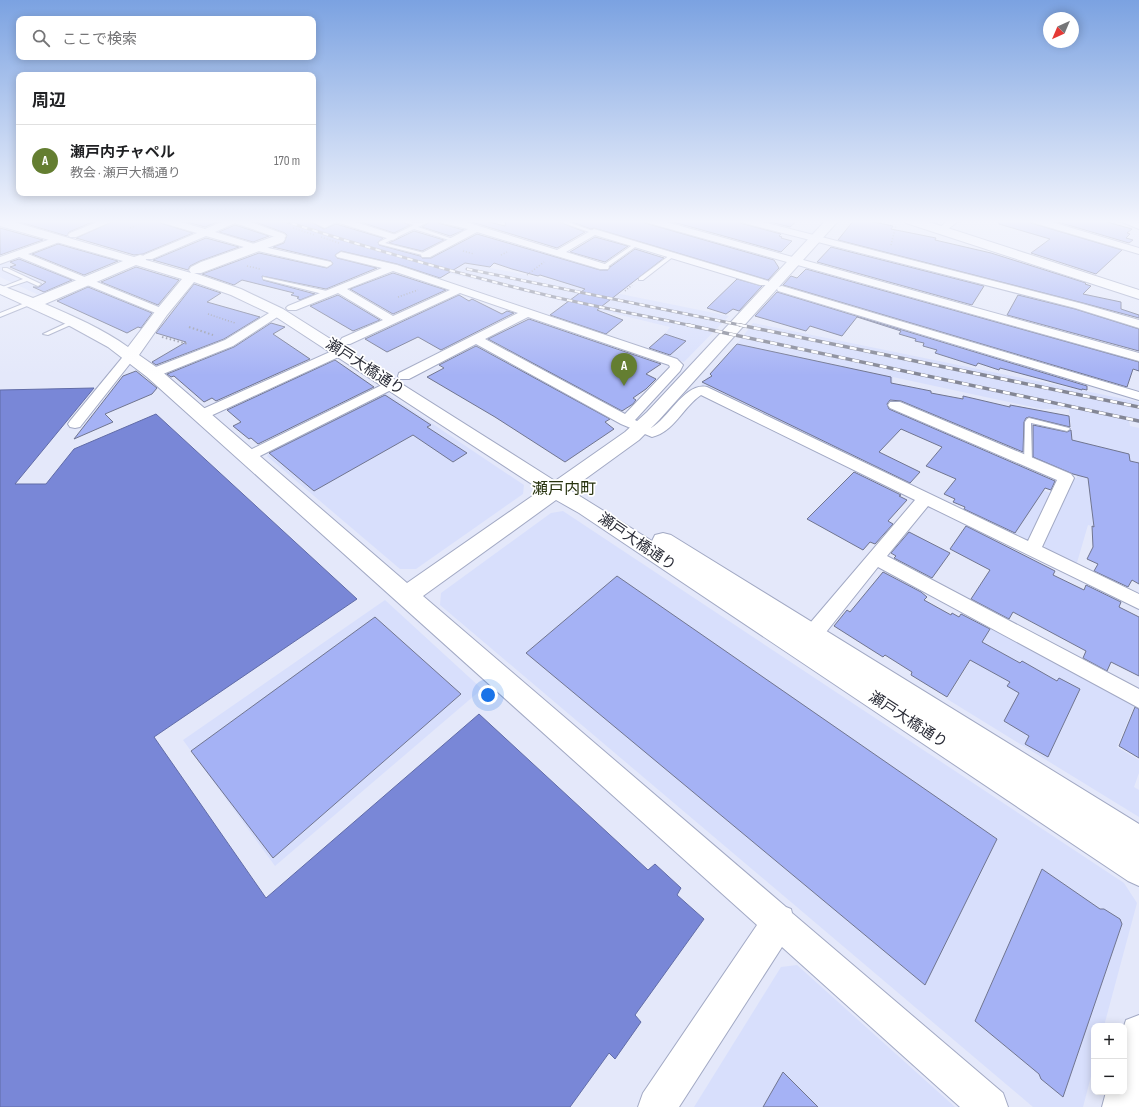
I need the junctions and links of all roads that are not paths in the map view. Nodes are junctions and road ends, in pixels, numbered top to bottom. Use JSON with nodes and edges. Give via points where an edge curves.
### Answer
{"nodes":[{"id":1,"x":62,"y":272,"type":"edge"},
{"id":2,"x":111,"y":272,"type":"edge"},
{"id":3,"x":188,"y":272,"type":"edge"},
{"id":4,"x":196,"y":272,"type":"edge"},
{"id":5,"x":382,"y":272,"type":"edge"},
{"id":6,"x":407,"y":272,"type":"edge"},
{"id":7,"x":650,"y":272,"type":"edge"},
{"id":8,"x":725,"y":272,"type":"edge"},
{"id":9,"x":785,"y":272,"type":"edge"},
{"id":10,"x":834,"y":272,"type":"edge"},
{"id":11,"x":945,"y":272,"type":"edge"},
{"id":12,"x":1068,"y":272,"type":"edge"},
{"id":13,"x":1089,"y":272,"type":"edge"},
{"id":14,"x":193,"y":273,"type":"junction"},
{"id":15,"x":2,"y":277,"type":"edge"},
{"id":16,"x":268,"y":279,"type":"road end"},
{"id":17,"x":640,"y":279,"type":"dead end"},
{"id":18,"x":86,"y":282,"type":"junction"},
{"id":19,"x":764,"y":283,"type":"dead end"},
{"id":20,"x":339,"y":289,"type":"junction"},
{"id":21,"x":460,"y":289,"type":"junction"},
{"id":22,"x":782,"y":289,"type":"dead end"},
{"id":23,"x":1139,"y":289,"type":"edge"},
{"id":24,"x":32,"y":292,"type":"junction"},
{"id":25,"x":328,"y":294,"type":"junction"},
{"id":26,"x":1139,"y":295,"type":"edge"},
{"id":27,"x":285,"y":310,"type":"junction"},
{"id":28,"x":162,"y":312,"type":"junction"},
{"id":29,"x":529,"y":312,"type":"junction"},
{"id":30,"x":0,"y":315,"type":"edge"},
{"id":31,"x":392,"y":320,"type":"junction"},
{"id":32,"x":73,"y":322,"type":"junction"},
{"id":33,"x":1139,"y":324,"type":"edge"},
{"id":34,"x":46,"y":334,"type":"dead end"},
{"id":35,"x":476,"y":339,"type":"junction"},
{"id":36,"x":343,"y":346,"type":"junction"},
{"id":37,"x":130,"y":356,"type":"junction"},
{"id":38,"x":1139,"y":357,"type":"edge"},
{"id":39,"x":153,"y":373,"type":"junction"},
{"id":40,"x":398,"y":380,"type":"junction"},
{"id":41,"x":1139,"y":396,"type":"edge"},
{"id":42,"x":895,"y":405,"type":"dead end"},
{"id":43,"x":201,"y":415,"type":"junction"},
{"id":44,"x":75,"y":424,"type":"dead end"},
{"id":45,"x":633,"y":424,"type":"junction"},
{"id":46,"x":1067,"y":429,"type":"dead end"},
{"id":47,"x":249,"y":456,"type":"junction"},
{"id":48,"x":1028,"y":462,"type":"junction"},
{"id":49,"x":561,"y":486,"type":"junction"},
{"id":50,"x":925,"y":498,"type":"junction"},
{"id":51,"x":1032,"y":550,"type":"junction"},
{"id":52,"x":876,"y":558,"type":"junction"},
{"id":53,"x":407,"y":595,"type":"junction"},
{"id":54,"x":1139,"y":602,"type":"edge"},
{"id":55,"x":812,"y":635,"type":"junction"},
{"id":56,"x":1139,"y":699,"type":"edge"},
{"id":57,"x":1139,"y":842,"type":"edge"},
{"id":58,"x":1139,"y":870,"type":"edge"},
{"id":59,"x":778,"y":921,"type":"junction"},
{"id":60,"x":1139,"y":1033,"type":"edge"},
{"id":61,"x":657,"y":1107,"type":"edge"},
{"id":62,"x":989,"y":1107,"type":"edge"},
{"id":63,"x":1120,"y":1107,"type":"edge"}],
"edges":[{"from":1,"to":18,"type":"street"},
{"from":2,"to":18,"type":"street"},
{"from":3,"to":14,"type":"street","name":"瀬戸大橋通り"},
{"from":4,"to":14,"type":"street"},
{"from":5,"to":20,"type":"street"},
{"from":6,"to":21,"type":"street"},
{"from":7,"to":17,"type":"lane"},
{"from":8,"to":19,"type":"street"},
{"from":9,"to":45,"type":"street"},
{"from":10,"to":38,"type":"street"},
{"from":11,"to":33,"type":"street"},
{"from":12,"to":26,"type":"street"},
{"from":13,"to":23,"type":"street"},
{"from":14,"to":27,"type":"street","name":"瀬戸大橋通り"},
{"from":14,"to":28,"type":"street"},
{"from":15,"to":24,"type":"street"},
{"from":16,"to":25,"type":"lane"},
{"from":18,"to":24,"type":"street"},
{"from":18,"to":28,"type":"street"},
{"from":20,"to":25,"type":"street"},
{"from":20,"to":31,"type":"street"},
{"from":21,"to":29,"type":"street"},
{"from":21,"to":31,"type":"street"},
{"from":22,"to":41,"type":"street"},
{"from":24,"to":30,"type":"lane"},
{"from":24,"to":32,"type":"street"},
{"from":25,"to":27,"type":"street"},
{"from":27,"to":36,"type":"street","name":"瀬戸大橋通り"},
{"from":27,"to":39,"type":"street","via":[[229,343]]},
{"from":28,"to":37,"type":"street"},
{"from":29,"to":35,"type":"street"},
{"from":29,"to":45,"type":"street","via":[[677,365]]},
{"from":31,"to":36,"type":"street"},
{"from":32,"to":34,"type":"lane"},
{"from":32,"to":37,"type":"street","via":[[114,344]]},
{"from":35,"to":40,"type":"street"},
{"from":35,"to":45,"type":"street"},
{"from":36,"to":40,"type":"street","name":"瀬戸大橋通り"},
{"from":36,"to":43,"type":"street"},
{"from":37,"to":39,"type":"street"},
{"from":37,"to":44,"type":"street"},
{"from":39,"to":43,"type":"street"},
{"from":40,"to":47,"type":"street"},
{"from":40,"to":49,"type":"street","name":"瀬戸大橋通り"},
{"from":42,"to":48,"type":"street"},
{"from":43,"to":47,"type":"street"},
{"from":45,"to":49,"type":"street","via":[[632,436]]},
{"from":45,"to":50,"type":"street","via":[[652,433],[657,431],[694,393],[702,390]]},
{"from":46,"to":48,"type":"lane","via":[[1029,420]]},
{"from":47,"to":53,"type":"street"},
{"from":48,"to":51,"type":"street","via":[[1066,478]]},
{"from":49,"to":53,"type":"street"},
{"from":49,"to":55,"type":"street","name":"瀬戸大橋通り"},
{"from":49,"to":58,"type":"street","name":"瀬戸大橋通り","via":[[586,508]]},
{"from":50,"to":51,"type":"street"},
{"from":50,"to":52,"type":"street"},
{"from":51,"to":54,"type":"street"},
{"from":52,"to":55,"type":"street"},
{"from":52,"to":56,"type":"street"},
{"from":53,"to":59,"type":"street"},
{"from":55,"to":57,"type":"street","name":"瀬戸大橋通り"},
{"from":59,"to":61,"type":"street"},
{"from":59,"to":62,"type":"street"},
{"from":60,"to":63,"type":"street"}]}
